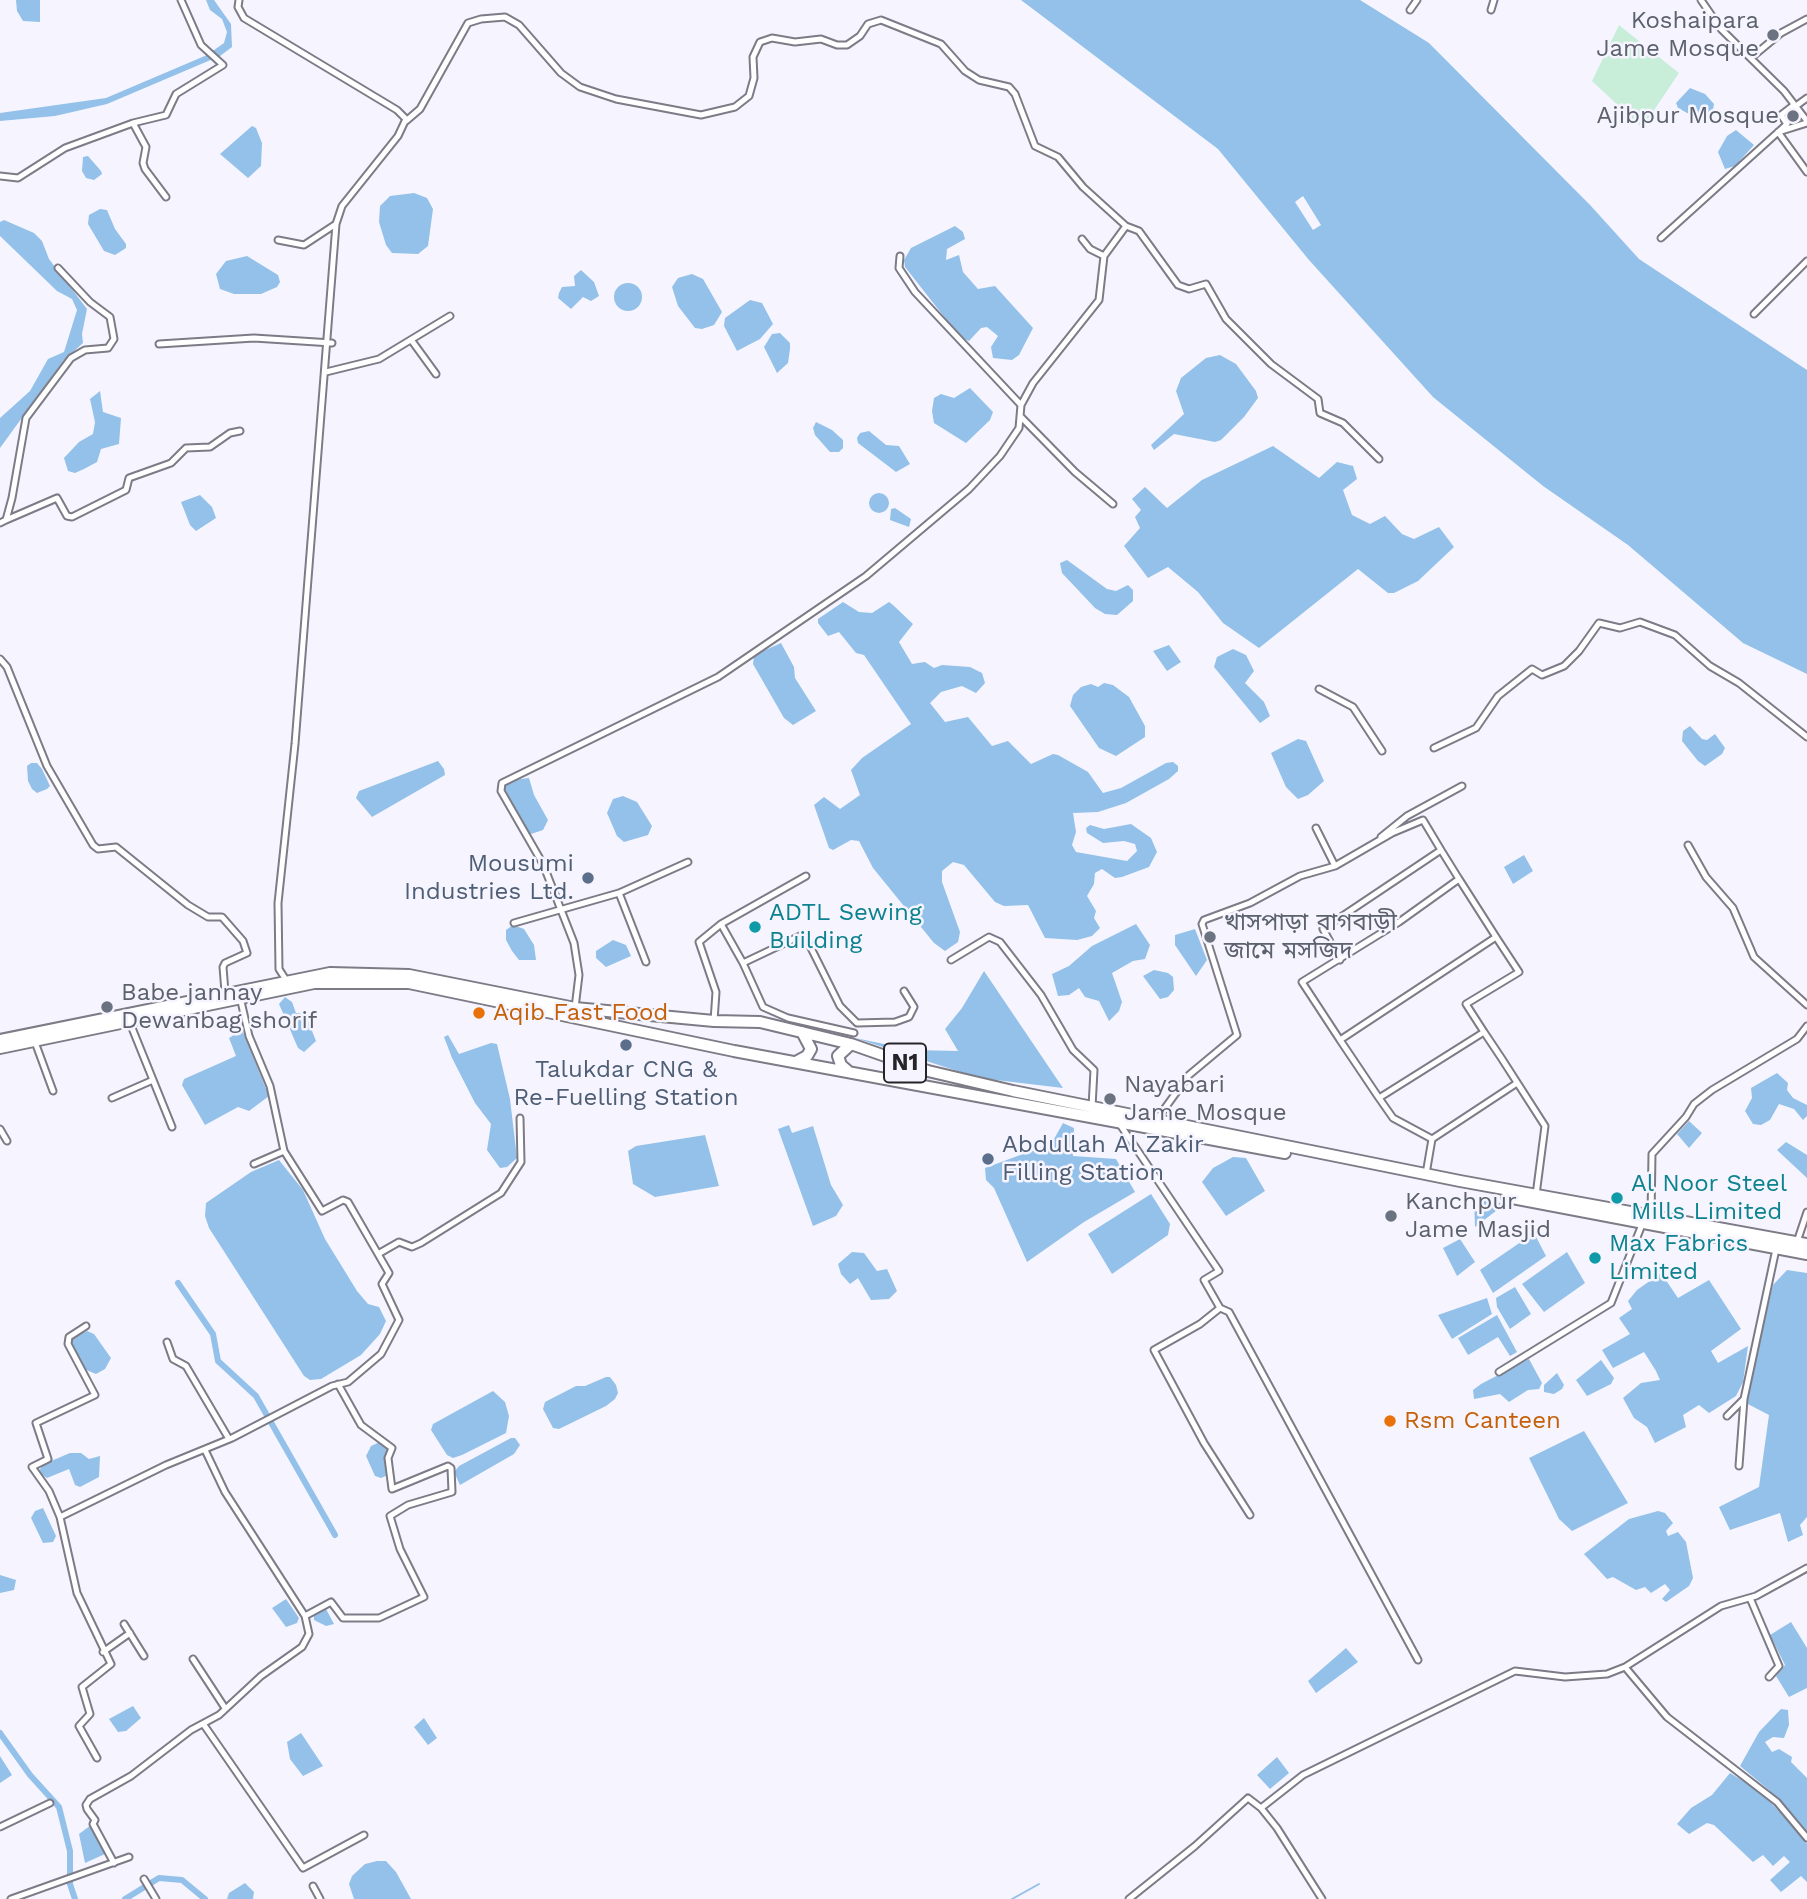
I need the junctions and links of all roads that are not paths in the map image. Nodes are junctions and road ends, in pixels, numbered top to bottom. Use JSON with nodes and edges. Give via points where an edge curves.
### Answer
{"nodes":[{"id":1,"x":181,"y":0,"type":"edge"},
{"id":2,"x":239,"y":0,"type":"edge"},
{"id":3,"x":1417,"y":0,"type":"edge"},
{"id":4,"x":1494,"y":0,"type":"edge"},
{"id":5,"x":1710,"y":0,"type":"edge"},
{"id":6,"x":1702,"y":2,"type":"edge"},
{"id":7,"x":1410,"y":10,"type":"dead end"},
{"id":8,"x":1491,"y":10,"type":"dead end"},
{"id":9,"x":1807,"y":19,"type":"edge"},
{"id":10,"x":1752,"y":57,"type":"junction"},
{"id":11,"x":1807,"y":98,"type":"edge"},
{"id":12,"x":1795,"y":105,"type":"junction"},
{"id":13,"x":406,"y":122,"type":"junction"},
{"id":14,"x":1807,"y":122,"type":"edge"},
{"id":15,"x":133,"y":123,"type":"junction"},
{"id":16,"x":1778,"y":132,"type":"junction"},
{"id":17,"x":1807,"y":172,"type":"edge"},
{"id":18,"x":0,"y":176,"type":"edge"},
{"id":19,"x":166,"y":197,"type":"dead end"},
{"id":20,"x":336,"y":224,"type":"junction"},
{"id":21,"x":1126,"y":226,"type":"junction"},
{"id":22,"x":1661,"y":238,"type":"dead end"},
{"id":23,"x":1082,"y":239,"type":"dead end"},
{"id":24,"x":278,"y":240,"type":"dead end"},
{"id":25,"x":900,"y":256,"type":"dead end"},
{"id":26,"x":1104,"y":256,"type":"junction"},
{"id":27,"x":1807,"y":261,"type":"edge"},
{"id":28,"x":58,"y":268,"type":"dead end"},
{"id":29,"x":1754,"y":314,"type":"dead end"},
{"id":30,"x":450,"y":316,"type":"dead end"},
{"id":31,"x":412,"y":341,"type":"junction"},
{"id":32,"x":330,"y":343,"type":"junction"},
{"id":33,"x":159,"y":344,"type":"dead end"},
{"id":34,"x":326,"y":372,"type":"junction"},
{"id":35,"x":436,"y":374,"type":"dead end"},
{"id":36,"x":1021,"y":405,"type":"junction"},
{"id":37,"x":1021,"y":416,"type":"junction"},
{"id":38,"x":240,"y":431,"type":"dead end"},
{"id":39,"x":1379,"y":459,"type":"dead end"},
{"id":40,"x":1113,"y":504,"type":"dead end"},
{"id":41,"x":3,"y":522,"type":"edge"},
{"id":42,"x":0,"y":660,"type":"edge"},
{"id":43,"x":1320,"y":689,"type":"dead end"},
{"id":44,"x":1807,"y":737,"type":"edge"},
{"id":45,"x":1434,"y":748,"type":"dead end"},
{"id":46,"x":1382,"y":751,"type":"dead end"},
{"id":47,"x":1462,"y":786,"type":"dead end"},
{"id":48,"x":1316,"y":828,"type":"dead end"},
{"id":49,"x":1377,"y":842,"type":"junction"},
{"id":50,"x":1688,"y":845,"type":"dead end"},
{"id":51,"x":1441,"y":850,"type":"junction"},
{"id":52,"x":688,"y":862,"type":"dead end"},
{"id":53,"x":1335,"y":866,"type":"junction"},
{"id":54,"x":806,"y":876,"type":"dead end"},
{"id":55,"x":1459,"y":879,"type":"junction"},
{"id":56,"x":619,"y":893,"type":"junction"},
{"id":57,"x":563,"y":909,"type":"junction"},
{"id":58,"x":514,"y":923,"type":"dead end"},
{"id":59,"x":720,"y":924,"type":"junction"},
{"id":60,"x":1496,"y":937,"type":"junction"},
{"id":61,"x":951,"y":960,"type":"dead end"},
{"id":62,"x":1340,"y":960,"type":"junction"},
{"id":63,"x":646,"y":962,"type":"dead end"},
{"id":64,"x":743,"y":963,"type":"junction"},
{"id":65,"x":286,"y":980,"type":"junction"},
{"id":66,"x":904,"y":991,"type":"dead end"},
{"id":67,"x":225,"y":992,"type":"junction"},
{"id":68,"x":240,"y":997,"type":"junction"},
{"id":69,"x":1807,"y":1005,"type":"edge"},
{"id":70,"x":575,"y":1007,"type":"junction"},
{"id":71,"x":129,"y":1020,"type":"junction"},
{"id":72,"x":714,"y":1021,"type":"junction"},
{"id":73,"x":1807,"y":1026,"type":"edge"},
{"id":74,"x":802,"y":1032,"type":"junction"},
{"id":75,"x":1484,"y":1032,"type":"junction"},
{"id":76,"x":853,"y":1038,"type":"junction"},
{"id":77,"x":0,"y":1040,"type":"edge"},
{"id":78,"x":1340,"y":1040,"type":"junction"},
{"id":79,"x":35,"y":1042,"type":"junction"},
{"id":80,"x":0,"y":1048,"type":"edge"},
{"id":81,"x":796,"y":1062,"type":"junction"},
{"id":82,"x":848,"y":1071,"type":"junction"},
{"id":83,"x":153,"y":1080,"type":"junction"},
{"id":84,"x":1517,"y":1083,"type":"junction"},
{"id":85,"x":53,"y":1091,"type":"dead end"},
{"id":86,"x":112,"y":1098,"type":"dead end"},
{"id":87,"x":1379,"y":1098,"type":"junction"},
{"id":88,"x":1092,"y":1107,"type":"junction"},
{"id":89,"x":520,"y":1118,"type":"dead end"},
{"id":90,"x":1157,"y":1119,"type":"junction"},
{"id":91,"x":1118,"y":1120,"type":"junction"},
{"id":92,"x":172,"y":1127,"type":"dead end"},
{"id":93,"x":0,"y":1129,"type":"edge"},
{"id":94,"x":1432,"y":1139,"type":"junction"},
{"id":95,"x":7,"y":1141,"type":"dead end"},
{"id":96,"x":284,"y":1152,"type":"junction"},
{"id":97,"x":254,"y":1164,"type":"dead end"},
{"id":98,"x":1426,"y":1174,"type":"junction"},
{"id":99,"x":1459,"y":1184,"type":"junction"},
{"id":100,"x":1536,"y":1195,"type":"junction"},
{"id":101,"x":1807,"y":1212,"type":"edge"},
{"id":102,"x":1647,"y":1219,"type":"junction"},
{"id":103,"x":1802,"y":1243,"type":"edge"},
{"id":104,"x":1776,"y":1248,"type":"junction"},
{"id":105,"x":378,"y":1254,"type":"junction"},
{"id":106,"x":1807,"y":1254,"type":"edge"},
{"id":107,"x":1220,"y":1308,"type":"junction"},
{"id":108,"x":86,"y":1326,"type":"dead end"},
{"id":109,"x":167,"y":1342,"type":"dead end"},
{"id":110,"x":1499,"y":1372,"type":"dead end"},
{"id":111,"x":338,"y":1384,"type":"junction"},
{"id":112,"x":1744,"y":1399,"type":"junction"},
{"id":113,"x":1727,"y":1416,"type":"dead end"},
{"id":114,"x":229,"y":1439,"type":"junction"},
{"id":115,"x":205,"y":1450,"type":"junction"},
{"id":116,"x":1739,"y":1466,"type":"dead end"},
{"id":117,"x":1250,"y":1515,"type":"dead end"},
{"id":118,"x":60,"y":1517,"type":"junction"},
{"id":119,"x":1807,"y":1568,"type":"edge"},
{"id":120,"x":1750,"y":1598,"type":"junction"},
{"id":121,"x":305,"y":1616,"type":"junction"},
{"id":122,"x":124,"y":1624,"type":"dead end"},
{"id":123,"x":130,"y":1633,"type":"junction"},
{"id":124,"x":103,"y":1652,"type":"junction"},
{"id":125,"x":144,"y":1656,"type":"dead end"},
{"id":126,"x":193,"y":1659,"type":"dead end"},
{"id":127,"x":1418,"y":1660,"type":"dead end"},
{"id":128,"x":1625,"y":1667,"type":"junction"},
{"id":129,"x":1769,"y":1677,"type":"dead end"},
{"id":130,"x":225,"y":1708,"type":"junction"},
{"id":131,"x":204,"y":1725,"type":"junction"},
{"id":132,"x":97,"y":1758,"type":"dead end"},
{"id":133,"x":50,"y":1803,"type":"dead end"},
{"id":134,"x":1261,"y":1808,"type":"junction"},
{"id":135,"x":0,"y":1827,"type":"edge"},
{"id":136,"x":364,"y":1835,"type":"dead end"},
{"id":137,"x":1807,"y":1838,"type":"edge"},
{"id":138,"x":129,"y":1857,"type":"dead end"},
{"id":139,"x":114,"y":1863,"type":"junction"},
{"id":140,"x":146,"y":1881,"type":"dead end"},
{"id":141,"x":313,"y":1886,"type":"dead end"},
{"id":142,"x":11,"y":1899,"type":"edge"},
{"id":143,"x":156,"y":1899,"type":"edge"},
{"id":144,"x":320,"y":1899,"type":"edge"},
{"id":145,"x":1129,"y":1899,"type":"edge"},
{"id":146,"x":1322,"y":1899,"type":"edge"}],
"edges":[{"from":1,"to":15,"type":"street","via":[[197,38],[223,65],[176,94],[166,115]]},
{"from":2,"to":13,"type":"street","via":[[244,18],[397,110]]},
{"from":3,"to":7,"type":"street"},
{"from":4,"to":8,"type":"street"},
{"from":5,"to":6,"type":"street"},
{"from":6,"to":10,"type":"street","via":[[1721,29]]},
{"from":9,"to":10,"type":"street"},
{"from":10,"to":12,"type":"street"},
{"from":11,"to":12,"type":"street"},
{"from":12,"to":14,"type":"street"},
{"from":12,"to":16,"type":"street","via":[[1781,115],[1787,124]]},
{"from":13,"to":20,"type":"street","via":[[342,206]]},
{"from":13,"to":21,"type":"street","via":[[419,109],[468,23],[481,19],[505,18],[519,24],[561,73],[580,87],[616,99],[701,115],[735,107],[748,96],[754,78],[753,57],[764,40],[821,38],[846,45],[868,24],[881,20],[941,44],[979,80],[1009,87],[1035,146],[1058,157]]},
{"from":14,"to":16,"type":"street"},
{"from":15,"to":18,"type":"street","via":[[65,148],[18,177]]},
{"from":15,"to":19,"type":"street","via":[[146,147],[145,169]]},
{"from":16,"to":17,"type":"street"},
{"from":16,"to":22,"type":"street"},
{"from":20,"to":24,"type":"street","via":[[304,245]]},
{"from":20,"to":32,"type":"street"},
{"from":21,"to":26,"type":"street"},
{"from":21,"to":39,"type":"street","via":[[1139,232],[1178,285],[1189,289],[1206,284],[1226,318],[1263,357],[1317,399],[1320,413],[1343,423]]},
{"from":23,"to":26,"type":"street"},
{"from":25,"to":36,"type":"street","via":[[899,268],[915,292]]},
{"from":26,"to":36,"type":"street","via":[[1099,300],[1044,368]]},
{"from":27,"to":29,"type":"street"},
{"from":28,"to":41,"type":"street","via":[[110,317],[114,339],[108,348],[85,350],[71,358],[26,418]]},
{"from":30,"to":31,"type":"street"},
{"from":31,"to":34,"type":"street","via":[[379,359]]},
{"from":31,"to":35,"type":"street"},
{"from":32,"to":33,"type":"street","via":[[254,338]]},
{"from":32,"to":34,"type":"street"},
{"from":34,"to":65,"type":"street","via":[[278,903],[279,969]]},
{"from":36,"to":37,"type":"street"},
{"from":37,"to":40,"type":"street"},
{"from":37,"to":57,"type":"street","via":[[1019,428],[1000,456],[969,489],[866,576],[718,677],[502,783],[501,791]]},
{"from":38,"to":41,"type":"street","via":[[210,447],[186,448],[171,463],[129,478],[126,489],[72,517],[57,498]]},
{"from":42,"to":67,"type":"street","via":[[7,667],[47,766],[93,845],[98,849],[116,847],[188,905],[208,917],[222,916],[243,941],[247,953],[223,967]]},
{"from":43,"to":46,"type":"street","via":[[1353,707]]},
{"from":44,"to":45,"type":"street","via":[[1675,635],[1640,622],[1620,628],[1599,623],[1564,666],[1542,675],[1532,669],[1498,696],[1476,728]]},
{"from":47,"to":49,"type":"street","via":[[1385,831]]},
{"from":48,"to":53,"type":"street"},
{"from":49,"to":51,"type":"street","via":[[1423,820]]},
{"from":49,"to":53,"type":"street"},
{"from":50,"to":69,"type":"street","via":[[1706,877],[1732,908],[1754,957]]},
{"from":51,"to":55,"type":"street"},
{"from":51,"to":62,"type":"street","via":[[1323,929]]},
{"from":52,"to":56,"type":"street"},
{"from":53,"to":90,"type":"street","via":[[1300,876],[1251,903],[1202,921],[1237,1035],[1189,1075]]},
{"from":54,"to":59,"type":"street"},
{"from":55,"to":60,"type":"street"},
{"from":55,"to":62,"type":"street"},
{"from":56,"to":57,"type":"street"},
{"from":56,"to":63,"type":"street"},
{"from":57,"to":58,"type":"street"},
{"from":57,"to":70,"type":"street","via":[[579,975]]},
{"from":59,"to":64,"type":"street"},
{"from":59,"to":72,"type":"street","via":[[699,942],[716,992]]},
{"from":60,"to":75,"type":"street","via":[[1519,972],[1466,1004]]},
{"from":60,"to":78,"type":"street"},
{"from":61,"to":88,"type":"street","via":[[989,937],[1000,942],[1041,995],[1073,1050],[1094,1070]]},
{"from":62,"to":78,"type":"street","via":[[1302,982]]},
{"from":64,"to":66,"type":"street","via":[[804,934],[840,1006],[857,1023],[909,1017],[914,1007]]},
{"from":64,"to":76,"type":"street","via":[[763,1007]]},
{"from":65,"to":67,"type":"highway","number":"N1"},
{"from":65,"to":70,"type":"highway","number":"N1","via":[[330,973],[409,975]]},
{"from":67,"to":77,"type":"highway","number":"N1"},
{"from":68,"to":71,"type":"highway","number":"N1"},
{"from":68,"to":81,"type":"highway","number":"N1","via":[[314,983],[409,983]]},
{"from":68,"to":96,"type":"street","via":[[249,1036],[271,1086]]},
{"from":70,"to":72,"type":"highway","number":"N1"},
{"from":71,"to":79,"type":"highway","number":"N1"},
{"from":71,"to":83,"type":"street"},
{"from":72,"to":74,"type":"highway","number":"N1","via":[[760,1022]]},
{"from":73,"to":102,"type":"street","via":[[1797,1039],[1703,1097],[1651,1154]]},
{"from":74,"to":76,"type":"highway","number":"N1"},
{"from":74,"to":81,"type":"highway","via":[[811,1049]]},
{"from":75,"to":84,"type":"street"},
{"from":75,"to":87,"type":"street"},
{"from":76,"to":82,"type":"highway","via":[[838,1056]]},
{"from":76,"to":88,"type":"highway","number":"N1","via":[[928,1071]]},
{"from":78,"to":87,"type":"street"},
{"from":79,"to":80,"type":"highway","number":"N1"},
{"from":79,"to":85,"type":"street"},
{"from":81,"to":82,"type":"highway","number":"N1"},
{"from":82,"to":91,"type":"highway","number":"N1"},
{"from":83,"to":86,"type":"street"},
{"from":83,"to":92,"type":"street"},
{"from":84,"to":94,"type":"street"},
{"from":84,"to":100,"type":"street","via":[[1545,1126]]},
{"from":87,"to":94,"type":"street","via":[[1393,1118]]},
{"from":88,"to":90,"type":"highway","number":"N1"},
{"from":89,"to":105,"type":"street","via":[[521,1162],[501,1193],[421,1243],[412,1247],[399,1242]]},
{"from":90,"to":98,"type":"highway","number":"N1"},
{"from":91,"to":99,"type":"highway","number":"N1"},
{"from":91,"to":107,"type":"street","via":[[1219,1272],[1204,1280]]},
{"from":93,"to":95,"type":"street"},
{"from":94,"to":98,"type":"street"},
{"from":96,"to":97,"type":"street"},
{"from":96,"to":105,"type":"street","via":[[322,1210],[348,1202]]},
{"from":98,"to":99,"type":"highway","number":"N1"},
{"from":99,"to":100,"type":"highway","number":"N1"},
{"from":99,"to":102,"type":"highway","number":"N1"},
{"from":100,"to":102,"type":"highway","number":"N1"},
{"from":101,"to":103,"type":"street"},
{"from":102,"to":103,"type":"highway","number":"N1"},
{"from":102,"to":104,"type":"highway","number":"N1"},
{"from":102,"to":110,"type":"street","via":[[1611,1303]]},
{"from":104,"to":106,"type":"highway","number":"N1"},
{"from":104,"to":112,"type":"street"},
{"from":105,"to":111,"type":"street","via":[[389,1273],[382,1284],[399,1320],[381,1354],[354,1378]]},
{"from":107,"to":117,"type":"street","via":[[1154,1350],[1203,1443]]},
{"from":107,"to":127,"type":"street","via":[[1229,1312]]},
{"from":108,"to":118,"type":"street","via":[[69,1336],[68,1344],[94,1395],[36,1423],[48,1460],[32,1467]]},
{"from":109,"to":114,"type":"street","via":[[173,1359],[186,1366]]},
{"from":111,"to":114,"type":"street"},
{"from":111,"to":121,"type":"street","via":[[361,1425],[391,1448],[392,1489],[448,1466],[454,1489],[390,1516],[423,1599],[379,1618],[343,1618],[331,1602]]},
{"from":112,"to":113,"type":"street"},
{"from":112,"to":116,"type":"street"},
{"from":114,"to":115,"type":"street"},
{"from":115,"to":118,"type":"street"},
{"from":115,"to":121,"type":"street","via":[[225,1492]]},
{"from":118,"to":124,"type":"street","via":[[69,1568]]},
{"from":119,"to":120,"type":"street"},
{"from":120,"to":128,"type":"street","via":[[1721,1606]]},
{"from":120,"to":129,"type":"street","via":[[1779,1666]]},
{"from":121,"to":130,"type":"street","via":[[309,1634],[302,1647]]},
{"from":122,"to":123,"type":"street"},
{"from":123,"to":124,"type":"street"},
{"from":123,"to":125,"type":"street"},
{"from":124,"to":132,"type":"street","via":[[110,1666],[82,1687],[90,1714],[79,1726]]},
{"from":126,"to":130,"type":"street"},
{"from":128,"to":134,"type":"street","via":[[1607,1674],[1565,1677],[1516,1671],[1303,1775]]},
{"from":128,"to":137,"type":"street","via":[[1667,1717],[1777,1802]]},
{"from":130,"to":131,"type":"street"},
{"from":131,"to":136,"type":"street","via":[[303,1868]]},
{"from":131,"to":139,"type":"street","via":[[87,1802]]},
{"from":133,"to":135,"type":"street"},
{"from":134,"to":145,"type":"street","via":[[1248,1798]]},
{"from":134,"to":146,"type":"street"},
{"from":138,"to":139,"type":"street"},
{"from":139,"to":142,"type":"street"},
{"from":140,"to":143,"type":"street"},
{"from":141,"to":144,"type":"street"}]}
